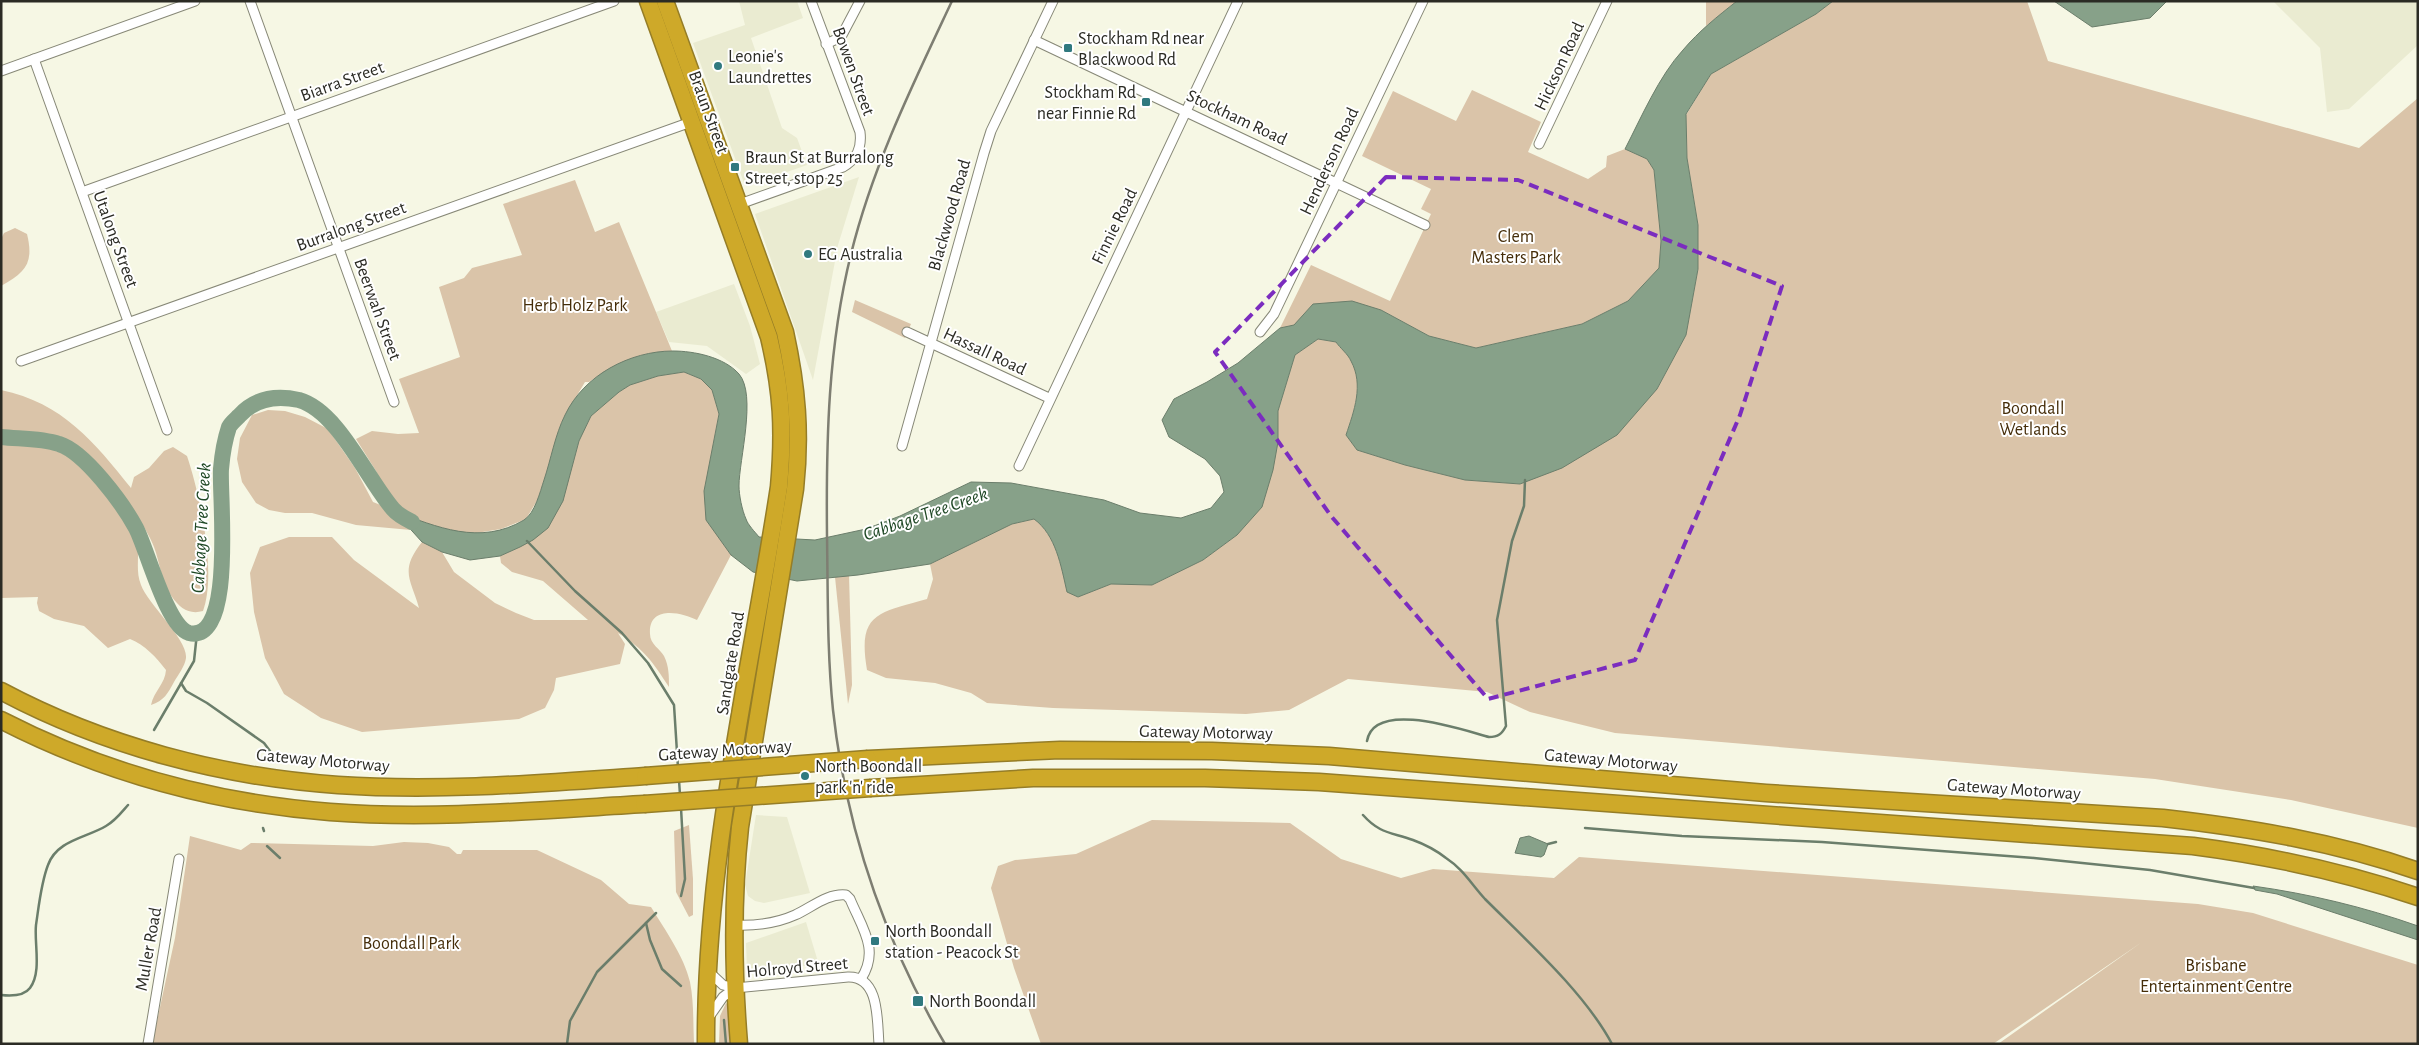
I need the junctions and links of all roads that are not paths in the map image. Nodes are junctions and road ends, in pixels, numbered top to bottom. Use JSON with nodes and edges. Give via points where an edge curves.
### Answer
{"nodes":[{"id":1,"x":195,"y":1,"type":"edge"},
{"id":2,"x":250,"y":1,"type":"edge"},
{"id":3,"x":614,"y":1,"type":"edge"},
{"id":4,"x":648,"y":1,"type":"edge"},
{"id":5,"x":665,"y":1,"type":"edge"},
{"id":6,"x":811,"y":1,"type":"edge"},
{"id":7,"x":860,"y":1,"type":"edge"},
{"id":8,"x":1053,"y":1,"type":"edge"},
{"id":9,"x":1238,"y":1,"type":"edge"},
{"id":10,"x":1423,"y":1,"type":"edge"},
{"id":11,"x":1607,"y":1,"type":"edge"},
{"id":12,"x":1034,"y":40,"type":"junction"},
{"id":13,"x":826,"y":44,"type":"junction"},
{"id":14,"x":34,"y":59,"type":"junction"},
{"id":15,"x":1,"y":71,"type":"edge"},
{"id":16,"x":1186,"y":112,"type":"junction"},
{"id":17,"x":292,"y":116,"type":"junction"},
{"id":18,"x":691,"y":122,"type":"junction"},
{"id":19,"x":1539,"y":144,"type":"dead end"},
{"id":20,"x":1337,"y":183,"type":"junction"},
{"id":21,"x":82,"y":192,"type":"junction"},
{"id":22,"x":738,"y":205,"type":"junction"},
{"id":23,"x":723,"y":211,"type":"junction"},
{"id":24,"x":1425,"y":224,"type":"dead end"},
{"id":25,"x":338,"y":247,"type":"junction"},
{"id":26,"x":129,"y":322,"type":"junction"},
{"id":27,"x":908,"y":332,"type":"dead end"},
{"id":28,"x":1260,"y":332,"type":"dead end"},
{"id":29,"x":930,"y":342,"type":"junction"},
{"id":30,"x":21,"y":361,"type":"dead end"},
{"id":31,"x":787,"y":378,"type":"junction"},
{"id":32,"x":1049,"y":398,"type":"junction"},
{"id":33,"x":394,"y":402,"type":"dead end"},
{"id":34,"x":167,"y":430,"type":"dead end"},
{"id":35,"x":902,"y":446,"type":"dead end"},
{"id":36,"x":1019,"y":466,"type":"dead end"},
{"id":37,"x":770,"y":593,"type":"junction"},
{"id":38,"x":1,"y":691,"type":"edge"},
{"id":39,"x":1,"y":720,"type":"edge"},
{"id":40,"x":178,"y":859,"type":"dead end"},
{"id":41,"x":2418,"y":870,"type":"edge"},
{"id":42,"x":2417,"y":897,"type":"edge"},
{"id":43,"x":733,"y":925,"type":"junction"},
{"id":44,"x":708,"y":971,"type":"junction"},
{"id":45,"x":861,"y":979,"type":"junction"},
{"id":46,"x":735,"y":988,"type":"junction"},
{"id":47,"x":706,"y":1020,"type":"junction"},
{"id":48,"x":148,"y":1044,"type":"edge"},
{"id":49,"x":706,"y":1044,"type":"edge"},
{"id":50,"x":739,"y":1044,"type":"edge"},
{"id":51,"x":879,"y":1044,"type":"edge"}],
"edges":[{"from":1,"to":14,"type":"street"},
{"from":2,"to":17,"type":"street","name":"Beerwah Street"},
{"from":3,"to":17,"type":"street","name":"Biarra Street"},
{"from":4,"to":18,"type":"highway","name":"Braun Street"},
{"from":5,"to":22,"type":"highway","name":"Braun Street"},
{"from":6,"to":13,"type":"street","name":"Bowen Street"},
{"from":7,"to":13,"type":"street","via":[[841,37]]},
{"from":8,"to":12,"type":"street","name":"Blackwood Road"},
{"from":9,"to":16,"type":"street","name":"Finnie Road"},
{"from":10,"to":20,"type":"street","name":"Henderson Road"},
{"from":11,"to":19,"type":"street","name":"Hickson Road"},
{"from":12,"to":16,"type":"street","name":"Stockham Road"},
{"from":12,"to":29,"type":"street","name":"Blackwood Road","via":[[992,131]]},
{"from":13,"to":22,"type":"street","name":"Bowen Street","via":[[860,132],[856,157],[843,167]]},
{"from":14,"to":15,"type":"street"},
{"from":14,"to":21,"type":"street","name":"Utalong Street"},
{"from":16,"to":20,"type":"street","name":"Stockham Road"},
{"from":16,"to":32,"type":"street","name":"Finnie Road"},
{"from":17,"to":21,"type":"street","name":"Biarra Street"},
{"from":17,"to":25,"type":"street","name":"Beerwah Street"},
{"from":18,"to":23,"type":"highway","name":"Braun Street"},
{"from":18,"to":25,"type":"street","name":"Burralong Street"},
{"from":20,"to":24,"type":"street","name":"Stockham Road"},
{"from":20,"to":28,"type":"street","name":"Henderson Road","via":[[1274,314]]},
{"from":21,"to":26,"type":"street","name":"Utalong Street"},
{"from":22,"to":23,"type":"street"},
{"from":22,"to":31,"type":"highway","name":"Braun Street","via":[[785,332]]},
{"from":23,"to":31,"type":"highway","name":"Braun Street"},
{"from":25,"to":26,"type":"street","name":"Burralong Street"},
{"from":25,"to":33,"type":"street","name":"Beerwah Street"},
{"from":26,"to":30,"type":"street","name":"Burralong Street"},
{"from":26,"to":34,"type":"street","name":"Utalong Street"},
{"from":27,"to":29,"type":"street","name":"Hassall Road"},
{"from":29,"to":32,"type":"street","name":"Hassall Road"},
{"from":29,"to":35,"type":"street","name":"Blackwood Road"},
{"from":31,"to":37,"type":"highway","name":"Sandgate Road","via":[[799,451]]},
{"from":32,"to":36,"type":"street","name":"Finnie Road"},
{"from":37,"to":43,"type":"highway","name":"Sandgate Road","via":[[740,827]]},
{"from":37,"to":44,"type":"highway","name":"Sandgate Road","via":[[718,854]]},
{"from":38,"to":41,"type":"highway","name":"Gateway Motorway","bridge":true,"via":[[96,733],[154,753],[239,773],[291,781],[348,785],[490,785],[868,759],[1060,750],[1212,751],[1329,756],[1776,793],[2163,818],[2227,825],[2302,839],[2368,854]]},
{"from":39,"to":42,"type":"highway","bridge":true,"via":[[126,772],[227,799],[332,812],[438,815],[1062,778],[1205,778],[1328,783],[2193,846],[2304,865]]},
{"from":40,"to":48,"type":"street","name":"Muller Road"},
{"from":43,"to":45,"type":"street","via":[[768,924],[797,914],[821,900],[846,895],[871,951],[869,965]]},
{"from":43,"to":46,"type":"highway","name":"Sandgate Road"},
{"from":44,"to":46,"type":"street","via":[[723,985]]},
{"from":44,"to":47,"type":"highway","name":"Sandgate Road"},
{"from":45,"to":46,"type":"street","name":"Holroyd Street","via":[[848,977]]},
{"from":45,"to":51,"type":"street","via":[[873,996]]},
{"from":46,"to":47,"type":"street","via":[[723,997]]},
{"from":46,"to":50,"type":"highway","name":"Sandgate Road"},
{"from":47,"to":49,"type":"highway","name":"Sandgate Road"}]}
